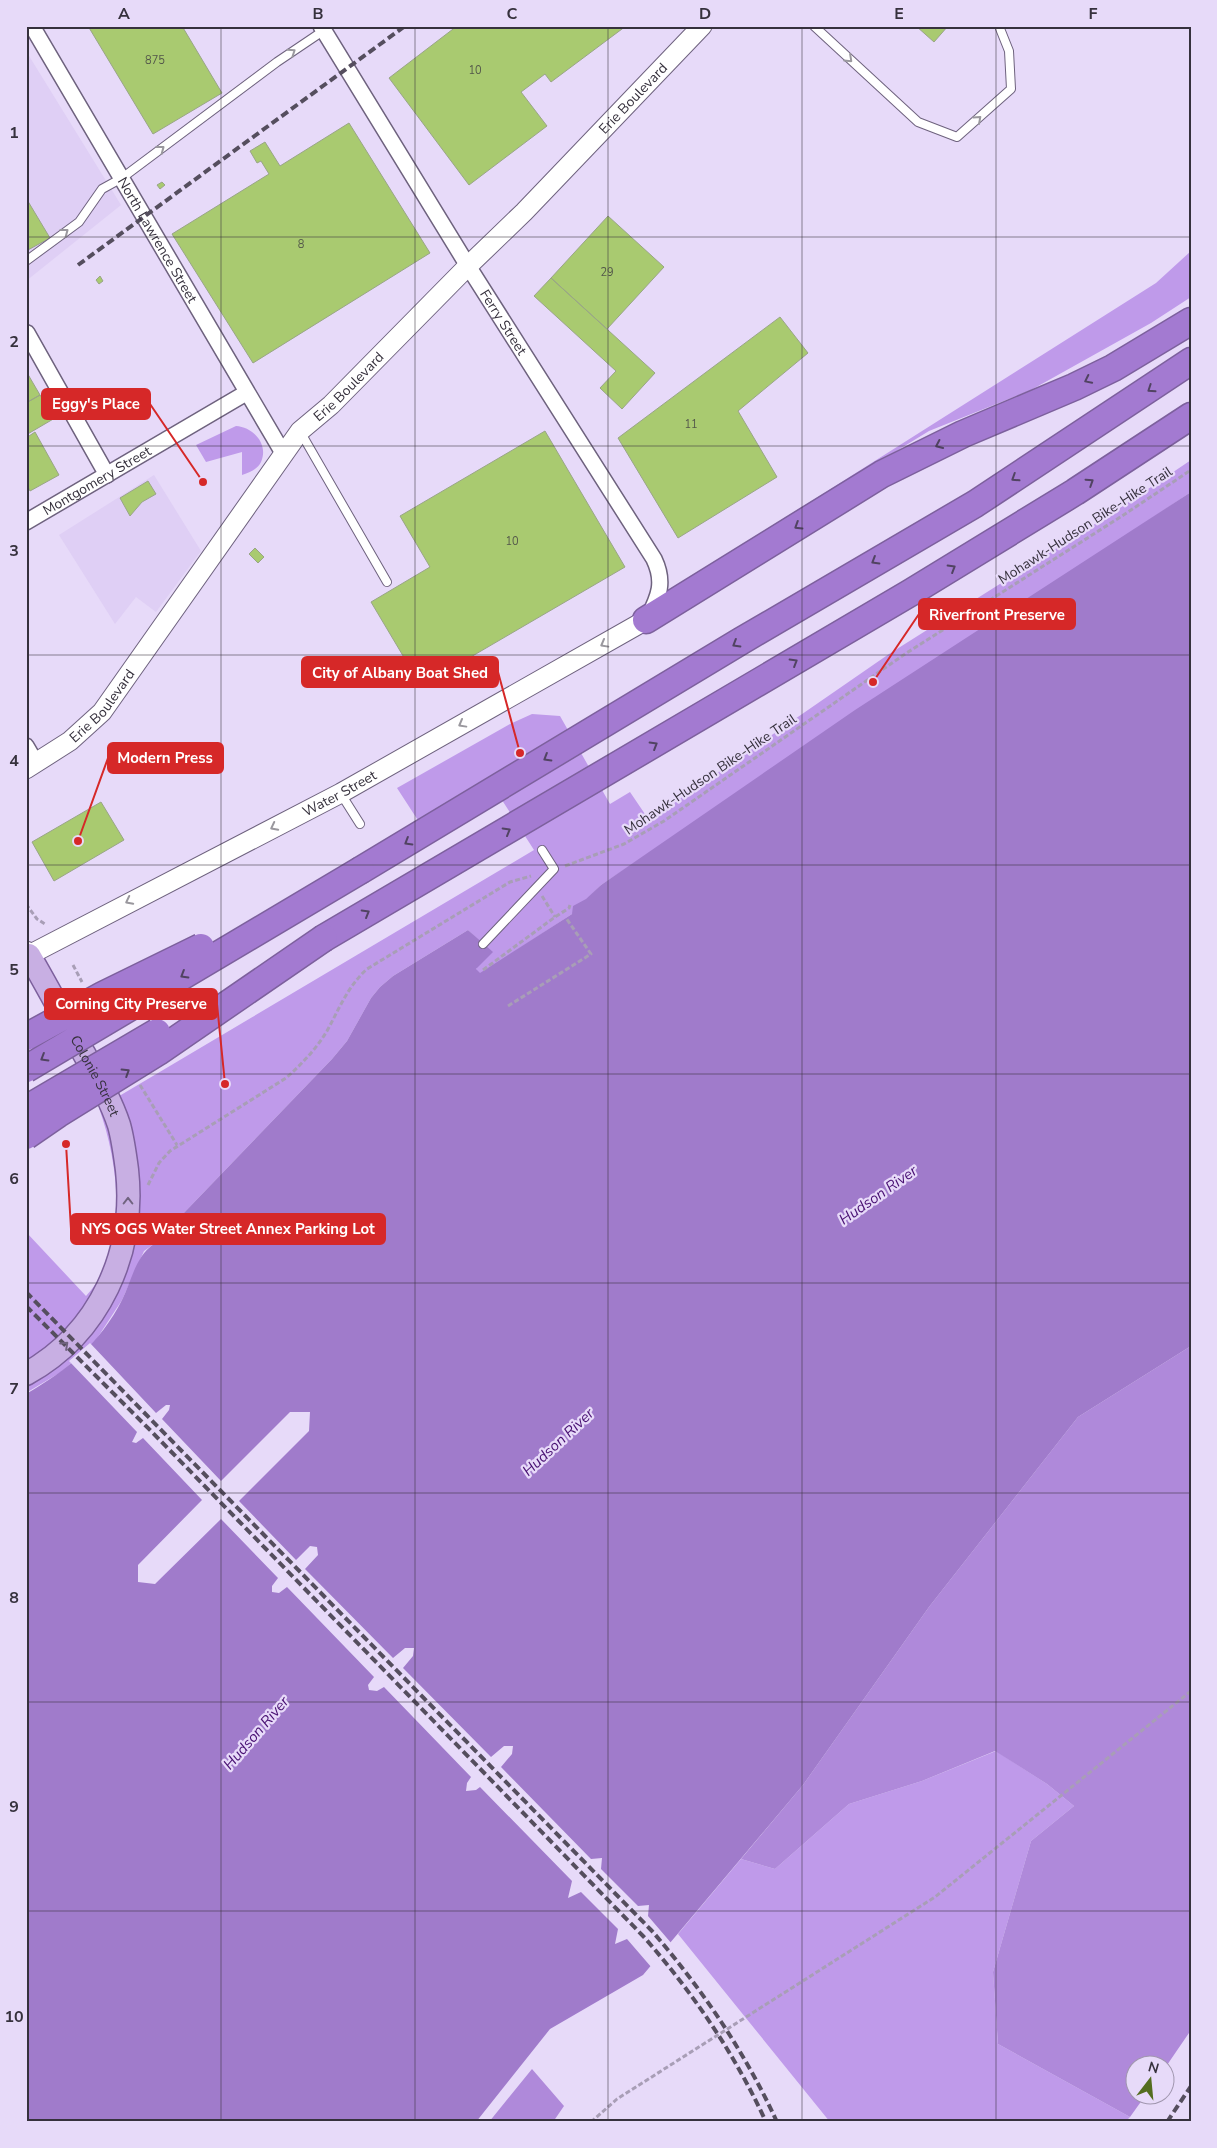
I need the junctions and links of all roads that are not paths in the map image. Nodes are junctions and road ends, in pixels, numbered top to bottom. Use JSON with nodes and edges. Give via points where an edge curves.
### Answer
{"nodes":[{"id":1,"x":32,"y":26,"type":"edge"},
{"id":2,"x":702,"y":26,"type":"edge"},
{"id":3,"x":814,"y":26,"type":"edge"},
{"id":4,"x":999,"y":26,"type":"edge"},
{"id":5,"x":325,"y":28,"type":"edge"},
{"id":6,"x":122,"y":178,"type":"junction"},
{"id":7,"x":26,"y":261,"type":"edge"},
{"id":8,"x":468,"y":266,"type":"junction"},
{"id":9,"x":1191,"y":321,"type":"edge"},
{"id":10,"x":27,"y":333,"type":"edge"},
{"id":11,"x":1191,"y":361,"type":"edge"},
{"id":12,"x":246,"y":393,"type":"junction"},
{"id":13,"x":1191,"y":416,"type":"edge"},
{"id":14,"x":300,"y":431,"type":"junction"},
{"id":15,"x":283,"y":453,"type":"junction"},
{"id":16,"x":107,"y":475,"type":"junction"},
{"id":17,"x":26,"y":522,"type":"edge"},
{"id":18,"x":387,"y":582,"type":"dead end"},
{"id":19,"x":646,"y":620,"type":"junction"},
{"id":20,"x":26,"y":746,"type":"edge"},
{"id":21,"x":31,"y":766,"type":"edge"},
{"id":22,"x":340,"y":793,"type":"junction"},
{"id":23,"x":360,"y":824,"type":"dead end"},
{"id":24,"x":542,"y":850,"type":"dead end"},
{"id":25,"x":362,"y":870,"type":"junction"},
{"id":26,"x":324,"y":938,"type":"junction"},
{"id":27,"x":483,"y":944,"type":"dead end"},
{"id":28,"x":27,"y":954,"type":"edge"},
{"id":29,"x":26,"y":1037,"type":"edge"},
{"id":30,"x":26,"y":1069,"type":"edge"},
{"id":31,"x":26,"y":1109,"type":"edge"},
{"id":32,"x":26,"y":1136,"type":"edge"},
{"id":33,"x":26,"y":1374,"type":"edge"}],
"edges":[{"from":1,"to":6,"type":"street","name":"North Lawrence Street"},
{"from":2,"to":8,"type":"street","name":"Erie Boulevard"},
{"from":3,"to":4,"type":"lane","one_way":true,"via":[[918,122],[957,137],[1011,89],[1009,51]]},
{"from":6,"to":5,"type":"lane","one_way":true},
{"from":5,"to":8,"type":"street","name":"Ferry Street"},
{"from":7,"to":6,"type":"lane","one_way":true,"via":[[79,222],[102,189]]},
{"from":6,"to":12,"type":"street","name":"North Lawrence Street"},
{"from":8,"to":14,"type":"street","name":"Erie Boulevard","via":[[331,405]]},
{"from":8,"to":19,"type":"street","name":"Ferry Street","via":[[654,559],[661,573],[660,584]]},
{"from":9,"to":19,"type":"highway","one_way":true,"via":[[1113,368],[955,437],[890,470]]},
{"from":10,"to":16,"type":"street"},
{"from":11,"to":25,"type":"highway","one_way":true,"via":[[975,504]]},
{"from":12,"to":15,"type":"street","name":"North Lawrence Street"},
{"from":12,"to":16,"type":"street","name":"Montgomery Street"},
{"from":26,"to":13,"type":"highway","one_way":true,"via":[[995,542]]},
{"from":14,"to":15,"type":"street","name":"Erie Boulevard"},
{"from":14,"to":18,"type":"lane"},
{"from":15,"to":21,"type":"street","name":"Erie Boulevard","via":[[102,712],[70,741]]},
{"from":16,"to":17,"type":"street","name":"Montgomery Street"},
{"from":19,"to":22,"type":"street","name":"Water Street","one_way":true},
{"from":20,"to":21,"type":"street"},
{"from":22,"to":23,"type":"lane"},
{"from":22,"to":28,"type":"street","name":"Water Street","one_way":true},
{"from":24,"to":27,"type":"lane","via":[[554,869]]},
{"from":25,"to":29,"type":"highway","bridge":true,"via":[[103,995]]},
{"from":25,"to":30,"type":"highway","one_way":true,"bridge":true},
{"from":26,"to":31,"type":"highway","bridge":true},
{"from":32,"to":26,"type":"highway","one_way":true,"bridge":true,"via":[[158,1052]]},
{"from":33,"to":28,"type":"main road","name":"Colonie Street","one_way":true,"via":[[47,1361],[75,1336],[97,1309],[112,1279],[124,1242],[128,1210],[125,1152],[111,1103]]}]}
